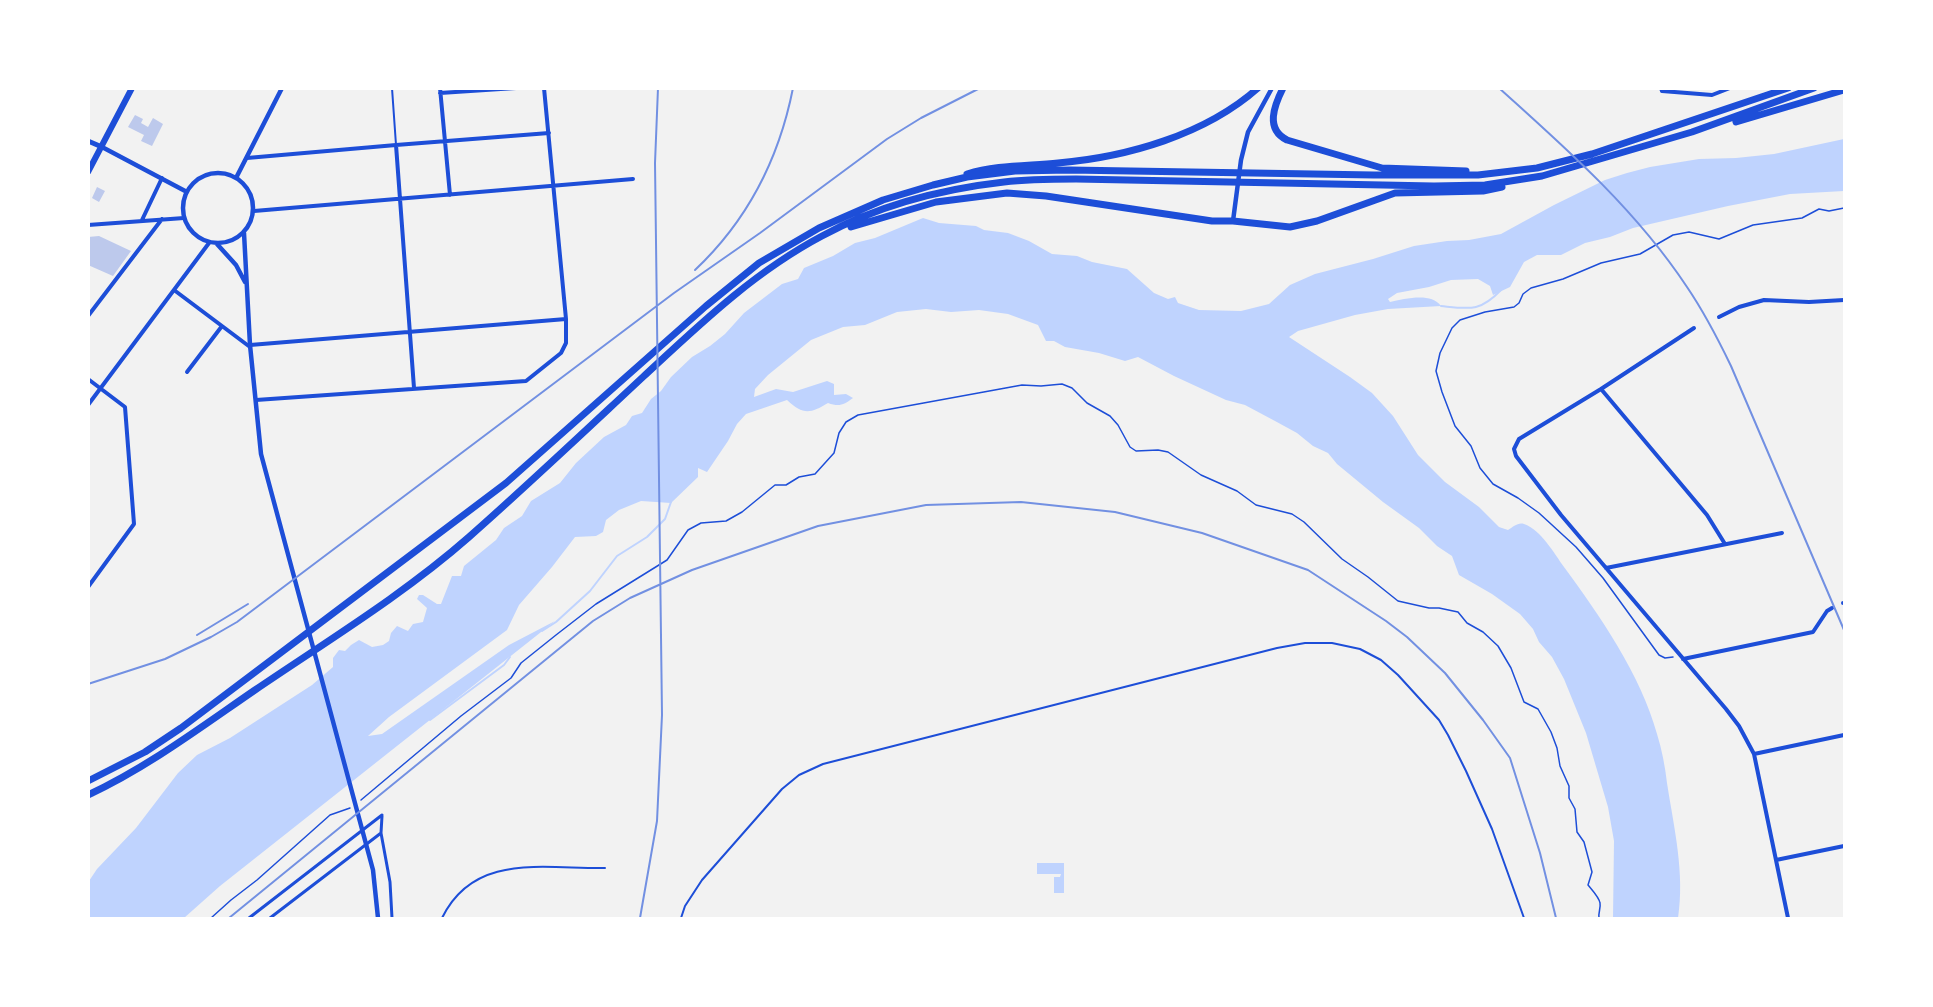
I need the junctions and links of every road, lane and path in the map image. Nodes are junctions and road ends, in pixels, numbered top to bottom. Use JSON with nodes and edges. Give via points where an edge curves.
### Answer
{"nodes":[{"id":1,"x":132,"y":88,"type":"edge"},
{"id":2,"x":282,"y":88,"type":"edge"},
{"id":3,"x":392,"y":88,"type":"edge"},
{"id":4,"x":516,"y":88,"type":"edge"},
{"id":5,"x":544,"y":88,"type":"edge"},
{"id":6,"x":1258,"y":88,"type":"edge"},
{"id":7,"x":1272,"y":88,"type":"edge"},
{"id":8,"x":1283,"y":88,"type":"edge"},
{"id":9,"x":1660,"y":88,"type":"edge"},
{"id":10,"x":1730,"y":88,"type":"edge"},
{"id":11,"x":1788,"y":88,"type":"edge"},
{"id":12,"x":1814,"y":88,"type":"edge"},
{"id":13,"x":1845,"y":90,"type":"edge"},
{"id":14,"x":440,"y":91,"type":"edge"},
{"id":15,"x":549,"y":133,"type":"junction"},
{"id":16,"x":88,"y":141,"type":"edge"},
{"id":17,"x":445,"y":141,"type":"junction"},
{"id":18,"x":396,"y":145,"type":"junction"},
{"id":19,"x":102,"y":147,"type":"junction"},
{"id":20,"x":1618,"y":155,"type":"junction"},
{"id":21,"x":247,"y":158,"type":"junction"},
{"id":22,"x":88,"y":172,"type":"edge"},
{"id":23,"x":1504,"y":172,"type":"junction"},
{"id":24,"x":1537,"y":177,"type":"junction"},
{"id":25,"x":162,"y":178,"type":"junction"},
{"id":26,"x":236,"y":178,"type":"junction"},
{"id":27,"x":633,"y":180,"type":"dead end"},
{"id":28,"x":933,"y":184,"type":"junction"},
{"id":29,"x":554,"y":186,"type":"junction"},
{"id":30,"x":187,"y":192,"type":"junction"},
{"id":31,"x":450,"y":195,"type":"junction"},
{"id":32,"x":398,"y":199,"type":"junction"},
{"id":33,"x":1845,"y":207,"type":"edge"},
{"id":34,"x":254,"y":211,"type":"junction"},
{"id":35,"x":184,"y":218,"type":"junction"},
{"id":36,"x":162,"y":219,"type":"junction"},
{"id":37,"x":142,"y":220,"type":"junction"},
{"id":38,"x":1233,"y":221,"type":"junction"},
{"id":39,"x":88,"y":225,"type":"edge"},
{"id":40,"x":244,"y":233,"type":"junction"},
{"id":41,"x":822,"y":236,"type":"junction"},
{"id":42,"x":209,"y":243,"type":"junction"},
{"id":43,"x":217,"y":244,"type":"junction"},
{"id":44,"x":247,"y":287,"type":"junction"},
{"id":45,"x":174,"y":290,"type":"junction"},
{"id":46,"x":1845,"y":300,"type":"edge"},
{"id":47,"x":88,"y":316,"type":"edge"},
{"id":48,"x":1719,"y":317,"type":"dead end"},
{"id":49,"x":566,"y":319,"type":"junction"},
{"id":50,"x":222,"y":326,"type":"junction"},
{"id":51,"x":1694,"y":328,"type":"dead end"},
{"id":52,"x":410,"y":333,"type":"junction"},
{"id":53,"x":251,"y":346,"type":"junction"},
{"id":54,"x":188,"y":372,"type":"dead end"},
{"id":55,"x":88,"y":379,"type":"edge"},
{"id":56,"x":101,"y":388,"type":"junction"},
{"id":57,"x":414,"y":388,"type":"junction"},
{"id":58,"x":1601,"y":389,"type":"junction"},
{"id":59,"x":256,"y":400,"type":"junction"},
{"id":60,"x":88,"y":405,"type":"edge"},
{"id":61,"x":1782,"y":533,"type":"dead end"},
{"id":62,"x":1725,"y":544,"type":"junction"},
{"id":63,"x":1606,"y":568,"type":"junction"},
{"id":64,"x":88,"y":587,"type":"edge"},
{"id":65,"x":1832,"y":608,"type":"dead end"},
{"id":66,"x":1680,"y":654,"type":"junction"},
{"id":67,"x":1683,"y":659,"type":"junction"},
{"id":68,"x":1845,"y":735,"type":"edge"},
{"id":69,"x":1754,"y":754,"type":"junction"},
{"id":70,"x":88,"y":781,"type":"edge"},
{"id":71,"x":88,"y":795,"type":"edge"},
{"id":72,"x":381,"y":833,"type":"junction"},
{"id":73,"x":1845,"y":846,"type":"edge"},
{"id":74,"x":1776,"y":860,"type":"junction"},
{"id":75,"x":604,"y":868,"type":"dead end"},
{"id":76,"x":211,"y":918,"type":"edge"},
{"id":77,"x":249,"y":918,"type":"edge"},
{"id":78,"x":270,"y":918,"type":"edge"},
{"id":79,"x":378,"y":918,"type":"edge"},
{"id":80,"x":392,"y":918,"type":"edge"},
{"id":81,"x":442,"y":918,"type":"edge"},
{"id":82,"x":681,"y":918,"type":"edge"},
{"id":83,"x":1524,"y":918,"type":"edge"},
{"id":84,"x":1599,"y":918,"type":"edge"},
{"id":85,"x":1788,"y":918,"type":"edge"}],
"edges":[{"from":1,"to":19,"type":"main road"},
{"from":2,"to":21,"type":"street"},
{"from":3,"to":18,"type":"lane"},
{"from":4,"to":14,"type":"street"},
{"from":5,"to":15,"type":"street"},
{"from":6,"to":28,"type":"highway","via":[[1201,126],[1145,146],[1059,163],[984,169]]},
{"from":7,"to":38,"type":"street","via":[[1248,132]]},
{"from":8,"to":23,"type":"highway","via":[[1274,109],[1273,124],[1279,136],[1291,142],[1382,168]]},
{"from":9,"to":10,"type":"street","via":[[1712,95]]},
{"from":11,"to":23,"type":"highway","via":[[1592,154]]},
{"from":12,"to":20,"type":"highway"},
{"from":13,"to":20,"type":"highway"},
{"from":14,"to":17,"type":"street"},
{"from":15,"to":17,"type":"street"},
{"from":15,"to":29,"type":"street"},
{"from":16,"to":19,"type":"main road"},
{"from":17,"to":18,"type":"street"},
{"from":17,"to":31,"type":"street"},
{"from":18,"to":21,"type":"street"},
{"from":18,"to":32,"type":"street"},
{"from":19,"to":22,"type":"main road"},
{"from":19,"to":25,"type":"street"},
{"from":20,"to":24,"type":"highway"},
{"from":21,"to":26,"type":"street"},
{"from":23,"to":28,"type":"highway","via":[[1374,175],[1015,171]]},
{"from":24,"to":38,"type":"highway","via":[[1483,191],[1395,193],[1299,226]]},
{"from":24,"to":41,"type":"highway","via":[[1485,185],[1434,186],[1006,181],[924,197]]},
{"from":25,"to":30,"type":"street"},
{"from":25,"to":37,"type":"street"},
{"from":26,"to":30,"type":"street","via":[[222,173],[205,175]]},
{"from":26,"to":34,"type":"street","via":[[248,189]]},
{"from":27,"to":29,"type":"street"},
{"from":28,"to":70,"type":"highway","via":[[819,228],[759,263],[506,483],[181,728],[145,752]]},
{"from":29,"to":31,"type":"street"},
{"from":29,"to":49,"type":"street"},
{"from":30,"to":35,"type":"street"},
{"from":31,"to":32,"type":"street"},
{"from":32,"to":34,"type":"street"},
{"from":32,"to":52,"type":"street"},
{"from":33,"to":66,"type":"path","via":[[1819,209],[1802,218],[1753,225],[1719,239],[1689,232],[1673,236],[1640,255],[1601,263],[1531,288],[1514,307],[1460,320],[1440,353],[1436,371],[1442,392],[1455,426],[1471,447],[1484,475],[1539,513],[1576,547],[1659,655],[1665,658]]},
{"from":34,"to":40,"type":"street"},
{"from":35,"to":36,"type":"street"},
{"from":35,"to":42,"type":"street","via":[[195,235]]},
{"from":36,"to":37,"type":"street"},
{"from":36,"to":47,"type":"street"},
{"from":37,"to":39,"type":"street"},
{"from":38,"to":41,"type":"highway","via":[[1008,193],[936,202]]},
{"from":40,"to":43,"type":"street"},
{"from":40,"to":44,"type":"street"},
{"from":41,"to":71,"type":"highway","via":[[721,304],[466,540],[425,573],[148,763]]},
{"from":42,"to":43,"type":"street"},
{"from":42,"to":45,"type":"street"},
{"from":43,"to":44,"type":"street","via":[[236,265]]},
{"from":44,"to":53,"type":"street"},
{"from":45,"to":50,"type":"street"},
{"from":45,"to":56,"type":"street"},
{"from":46,"to":48,"type":"street","via":[[1764,300]]},
{"from":49,"to":52,"type":"street"},
{"from":49,"to":57,"type":"street","via":[[566,342],[561,354],[526,381]]},
{"from":50,"to":53,"type":"street"},
{"from":50,"to":54,"type":"street"},
{"from":51,"to":58,"type":"street"},
{"from":52,"to":53,"type":"street"},
{"from":52,"to":57,"type":"street"},
{"from":53,"to":59,"type":"street"},
{"from":55,"to":56,"type":"street"},
{"from":56,"to":60,"type":"street"},
{"from":56,"to":64,"type":"street","via":[[126,407],[134,526]]},
{"from":57,"to":59,"type":"street"},
{"from":58,"to":62,"type":"street","via":[[1707,515]]},
{"from":58,"to":63,"type":"street","via":[[1519,439],[1514,449],[1561,515]]},
{"from":59,"to":79,"type":"street","via":[[261,454],[374,870]]},
{"from":61,"to":62,"type":"street"},
{"from":62,"to":63,"type":"street"},
{"from":63,"to":66,"type":"street"},
{"from":65,"to":67,"type":"street","via":[[1813,632]]},
{"from":66,"to":67,"type":"street"},
{"from":67,"to":69,"type":"street","via":[[1739,726]]},
{"from":68,"to":69,"type":"street"},
{"from":69,"to":74,"type":"street"},
{"from":72,"to":77,"type":"street","via":[[382,815]]},
{"from":72,"to":78,"type":"street"},
{"from":72,"to":80,"type":"street"},
{"from":73,"to":74,"type":"street"},
{"from":74,"to":85,"type":"street"},
{"from":75,"to":81,"type":"lane","via":[[507,868],[474,881],[459,892]]},
{"from":76,"to":84,"type":"path","via":[[330,815],[365,798],[511,678],[521,663],[556,635],[596,604],[667,560],[688,530],[701,523],[726,521],[775,485],[815,474],[834,453],[846,422],[858,415],[1022,385],[1062,384],[1110,416],[1136,451],[1168,452],[1256,505],[1292,514],[1342,559],[1398,601],[1458,612],[1467,623],[1493,639],[1511,668],[1524,702],[1538,709],[1551,732],[1575,809],[1577,832],[1584,842],[1592,872],[1588,885],[1601,905]]},
{"from":82,"to":83,"type":"lane","via":[[702,880],[782,789],[799,775],[823,764],[1305,643],[1360,649],[1382,660],[1439,720],[1492,829]]}]}
